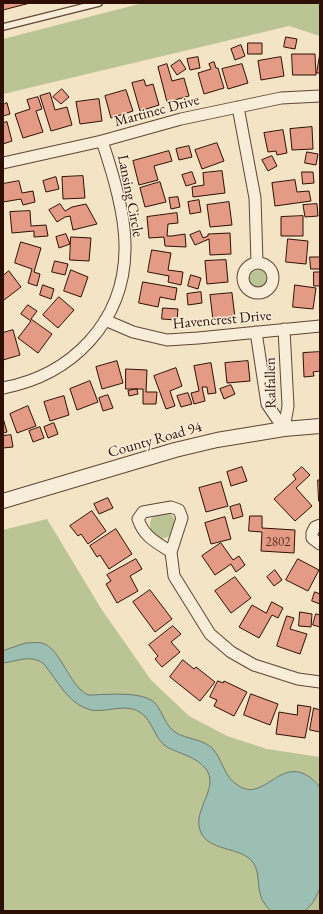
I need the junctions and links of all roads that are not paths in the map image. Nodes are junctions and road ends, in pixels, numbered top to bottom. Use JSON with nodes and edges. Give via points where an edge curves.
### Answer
{"nodes":[{"id":1,"x":99,"y":3,"type":"edge"},
{"id":2,"x":3,"y":27,"type":"edge"},
{"id":3,"x":320,"y":96,"type":"edge"},
{"id":4,"x":238,"y":107,"type":"junction"},
{"id":5,"x":102,"y":141,"type":"junction"},
{"id":6,"x":3,"y":163,"type":"edge"},
{"id":7,"x":257,"y":262,"type":"dead end"},
{"id":8,"x":105,"y":320,"type":"junction"},
{"id":9,"x":320,"y":326,"type":"edge"},
{"id":10,"x":284,"y":329,"type":"junction"},
{"id":11,"x":256,"y":332,"type":"junction"},
{"id":12,"x":3,"y":388,"type":"edge"},
{"id":13,"x":320,"y":426,"type":"edge"},
{"id":14,"x":284,"y":429,"type":"junction"},
{"id":15,"x":3,"y":501,"type":"edge"},
{"id":16,"x":320,"y":525,"type":"edge"},
{"id":17,"x":320,"y":544,"type":"edge"},
{"id":18,"x":171,"y":552,"type":"junction"},
{"id":19,"x":320,"y":682,"type":"edge"}],
"edges":[{"from":1,"to":2,"type":"lane"},
{"from":3,"to":4,"type":"street","name":"Martinec Drive","via":[[281,98]]},
{"from":4,"to":5,"type":"street","name":"Martinec Drive"},
{"from":4,"to":7,"type":"street","via":[[255,198]]},
{"from":5,"to":6,"type":"street","name":"Martinec Drive"},
{"from":5,"to":8,"type":"street","name":"Lansing Circle","via":[[114,176],[125,250],[119,289]]},
{"from":8,"to":11,"type":"street","name":"Havencrest Drive","via":[[133,332],[167,340]]},
{"from":8,"to":12,"type":"street","name":"Lansing Circle","via":[[84,348],[69,361],[34,380]]},
{"from":9,"to":10,"type":"street","name":"Havencrest Drive"},
{"from":10,"to":11,"type":"street","name":"Havencrest Drive"},
{"from":10,"to":14,"type":"street","name":"Ralfallen","via":[[288,406]]},
{"from":11,"to":14,"type":"street","name":"Ralfallen","via":[[268,404]]},
{"from":13,"to":14,"type":"street","name":"County Road 94"},
{"from":14,"to":15,"type":"street","name":"County Road 94","via":[[217,440]]},
{"from":16,"to":17,"type":"street","via":[[315,527],[312,533],[312,538]]},
{"from":18,"to":18,"type":"street","via":[[182,518],[179,510],[171,507],[143,512],[138,519],[141,529]]},
{"from":18,"to":19,"type":"street","via":[[174,576],[210,634],[231,652],[254,665],[298,679]]}]}
